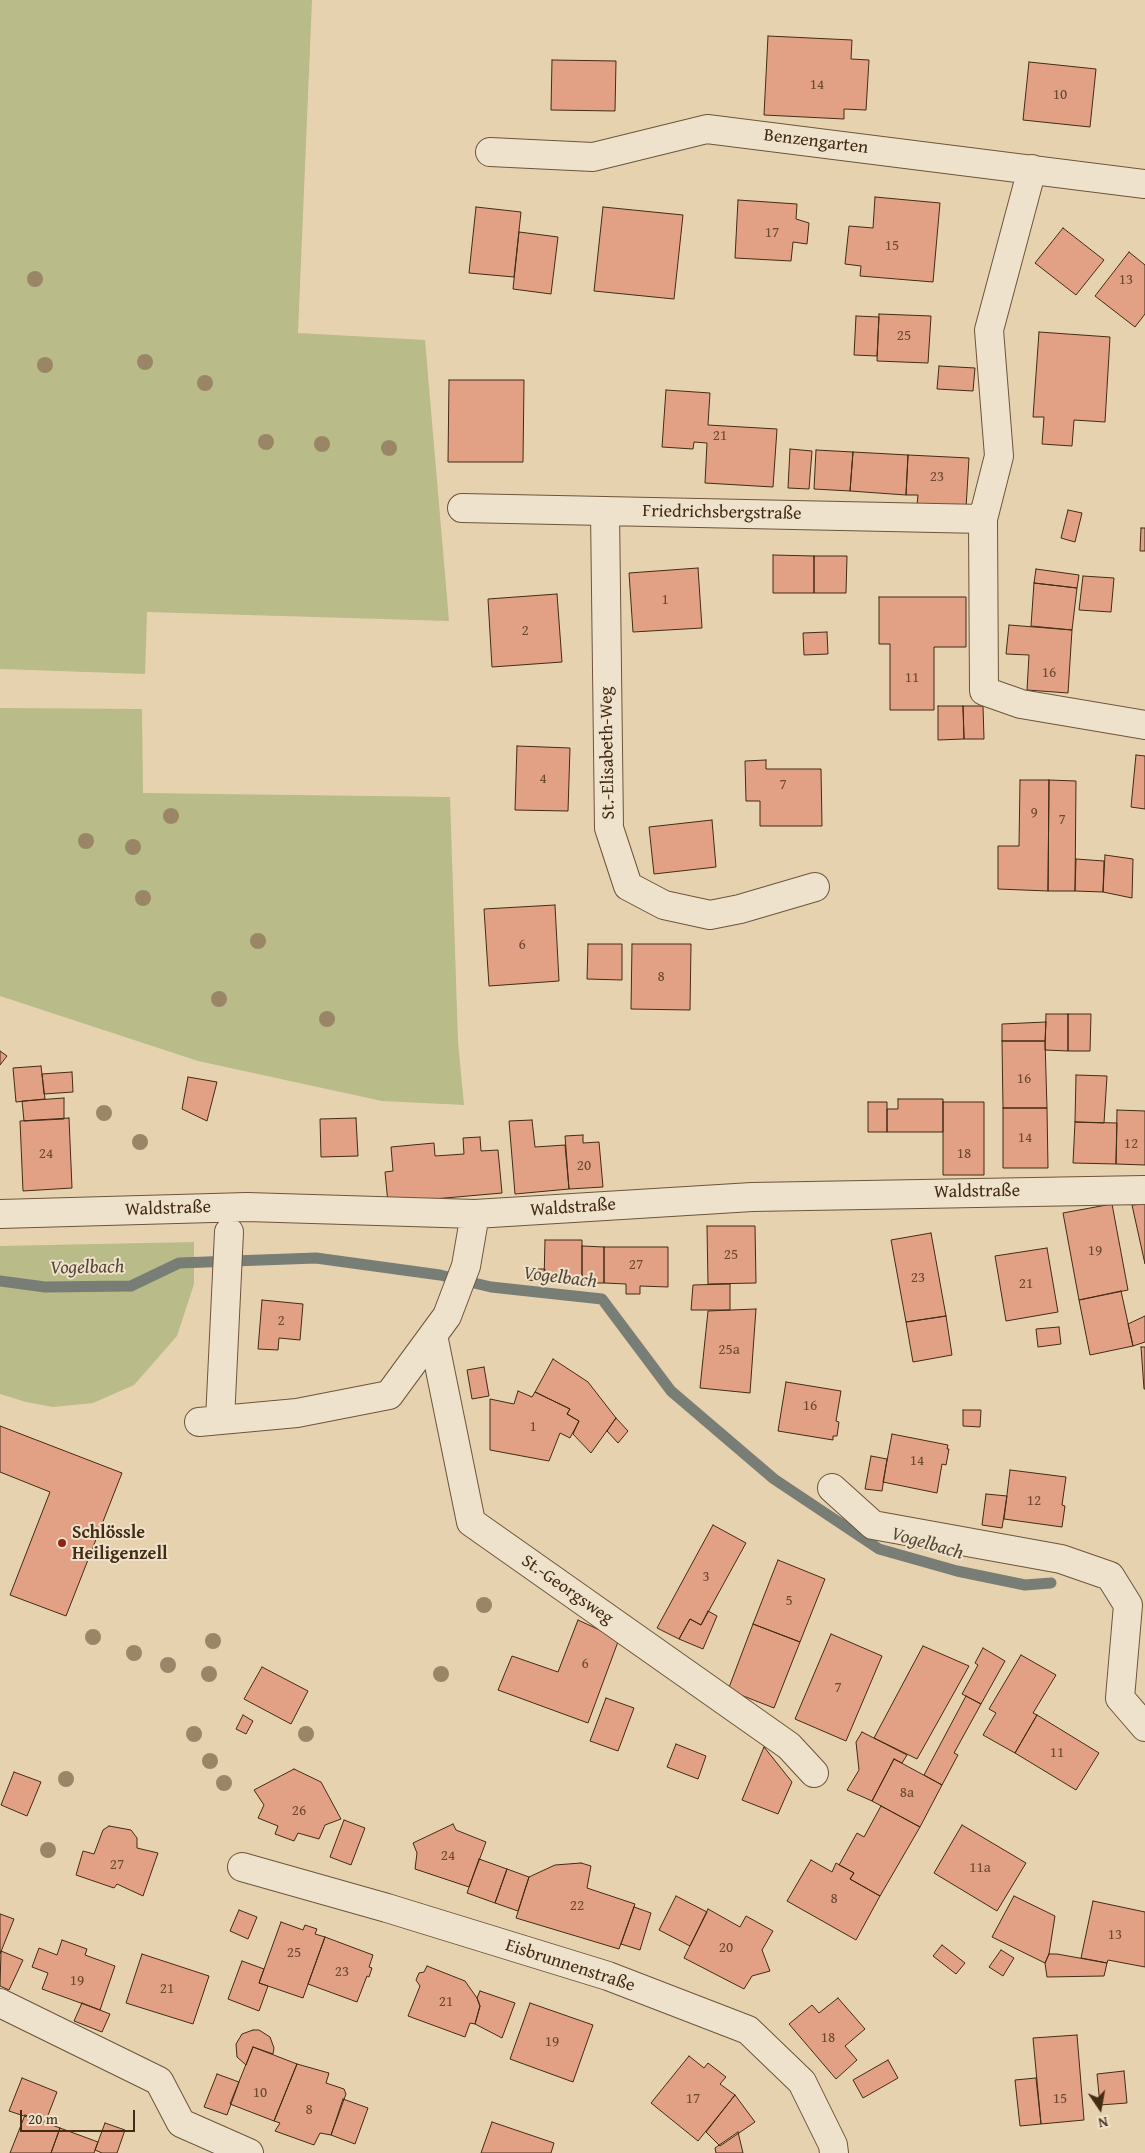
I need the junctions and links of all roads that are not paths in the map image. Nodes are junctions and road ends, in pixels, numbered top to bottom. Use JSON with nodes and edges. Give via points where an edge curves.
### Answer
{"nodes":[{"id":1,"x":490,"y":152,"type":"dead end"},
{"id":2,"x":1032,"y":169,"type":"junction"},
{"id":3,"x":1145,"y":184,"type":"edge"},
{"id":4,"x":462,"y":508,"type":"dead end"},
{"id":5,"x":605,"y":511,"type":"junction"},
{"id":6,"x":983,"y":519,"type":"junction"},
{"id":7,"x":1145,"y":725,"type":"edge"},
{"id":8,"x":815,"y":887,"type":"dead end"},
{"id":9,"x":1145,"y":1190,"type":"edge"},
{"id":10,"x":0,"y":1214,"type":"edge"},
{"id":11,"x":475,"y":1214,"type":"junction"},
{"id":12,"x":228,"y":1238,"type":"dead end"},
{"id":13,"x":440,"y":1326,"type":"junction"},
{"id":14,"x":832,"y":1488,"type":"dead end"},
{"id":15,"x":1145,"y":1727,"type":"edge"},
{"id":16,"x":814,"y":1773,"type":"dead end"},
{"id":17,"x":242,"y":1868,"type":"dead end"},
{"id":18,"x":0,"y":2003,"type":"edge"},
{"id":19,"x":248,"y":2153,"type":"edge"},
{"id":20,"x":834,"y":2153,"type":"edge"}],
"edges":[{"from":1,"to":2,"type":"street","name":"Benzengarten","via":[[593,157],[707,129]]},
{"from":2,"to":3,"type":"street","name":"Benzengarten"},
{"from":2,"to":6,"type":"street","via":[[989,330],[999,456]]},
{"from":4,"to":5,"type":"street","name":"Friedrichsbergstraße"},
{"from":5,"to":6,"type":"street","name":"Friedrichsbergstraße"},
{"from":5,"to":8,"type":"street","name":"St.-Elisabeth-Weg","via":[[609,828],[628,886],[664,905],[710,915],[740,910]]},
{"from":6,"to":7,"type":"street","via":[[984,691],[1020,704]]},
{"from":9,"to":11,"type":"street","name":"Waldstraße","via":[[752,1197]]},
{"from":10,"to":11,"type":"street","name":"Waldstraße","via":[[247,1207]]},
{"from":11,"to":13,"type":"street","via":[[466,1266]]},
{"from":12,"to":13,"type":"street","via":[[227,1275],[209,1421],[297,1413],[389,1395]]},
{"from":13,"to":16,"type":"street","name":"St.-Georgsweg","via":[[471,1522],[789,1746]]},
{"from":14,"to":15,"type":"street","via":[[873,1526],[1061,1559],[1110,1576],[1128,1604],[1120,1698]]},
{"from":17,"to":20,"type":"street","name":"Eisbrunnenstraße","via":[[387,1908],[608,1976],[748,2030],[802,2082]]},
{"from":18,"to":19,"type":"street","via":[[159,2081],[181,2123]]}]}
